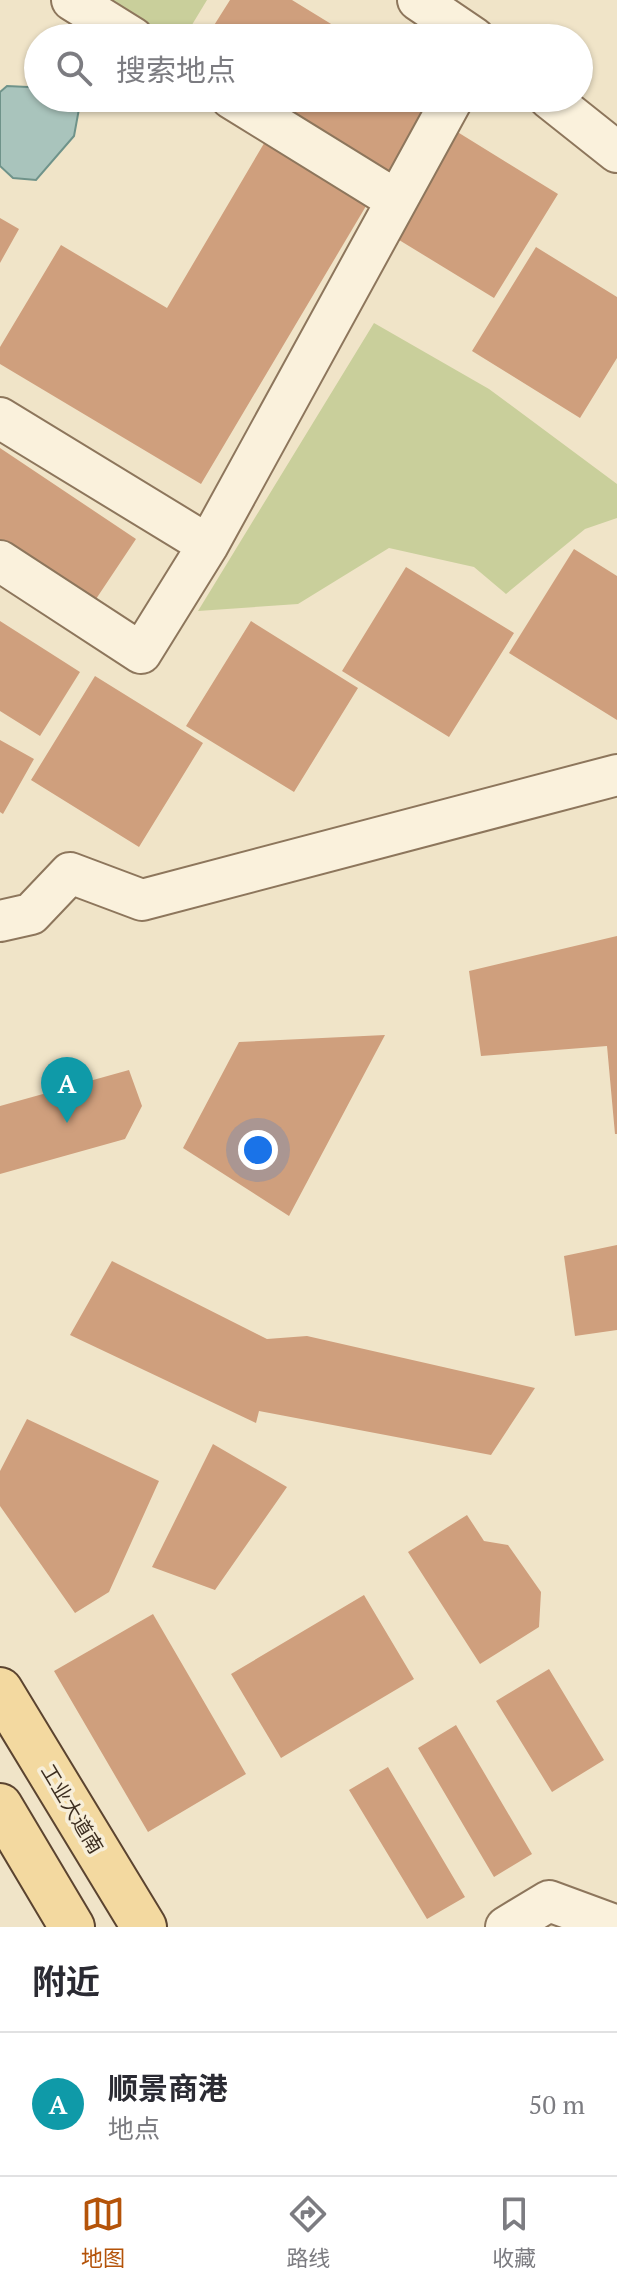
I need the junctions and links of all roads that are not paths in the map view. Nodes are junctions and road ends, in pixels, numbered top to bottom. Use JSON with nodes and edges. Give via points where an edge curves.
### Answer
{"nodes":[{"id":1,"x":72,"y":0,"type":"edge"},
{"id":2,"x":418,"y":0,"type":"edge"},
{"id":3,"x":111,"y":24,"type":"edge"},
{"id":4,"x":453,"y":24,"type":"edge"},
{"id":5,"x":254,"y":112,"type":"edge"},
{"id":6,"x":445,"y":112,"type":"edge"},
{"id":7,"x":567,"y":112,"type":"edge"},
{"id":8,"x":617,"y":152,"type":"edge"},
{"id":9,"x":396,"y":200,"type":"junction"},
{"id":10,"x":0,"y":418,"type":"edge"},
{"id":11,"x":208,"y":545,"type":"junction"},
{"id":12,"x":0,"y":561,"type":"edge"},
{"id":13,"x":617,"y":775,"type":"edge"},
{"id":14,"x":0,"y":921,"type":"edge"},
{"id":15,"x":0,"y":1690,"type":"edge"},
{"id":16,"x":0,"y":1806,"type":"edge"},
{"id":17,"x":617,"y":1926,"type":"edge"},
{"id":18,"x":72,"y":1927,"type":"edge"},
{"id":19,"x":144,"y":1927,"type":"edge"},
{"id":20,"x":506,"y":1927,"type":"edge"}],
"edges":[{"from":1,"to":3,"type":"street"},
{"from":2,"to":4,"type":"street"},
{"from":5,"to":9,"type":"street"},
{"from":6,"to":9,"type":"street"},
{"from":7,"to":8,"type":"street"},
{"from":9,"to":11,"type":"street"},
{"from":10,"to":11,"type":"street"},
{"from":11,"to":12,"type":"street","via":[[141,653]]},
{"from":13,"to":14,"type":"street","via":[[142,900],[70,873],[31,914]]},
{"from":15,"to":19,"type":"main road","name":"工业大道南"},
{"from":16,"to":18,"type":"main road"},
{"from":17,"to":20,"type":"street","via":[[549,1901]]}]}
